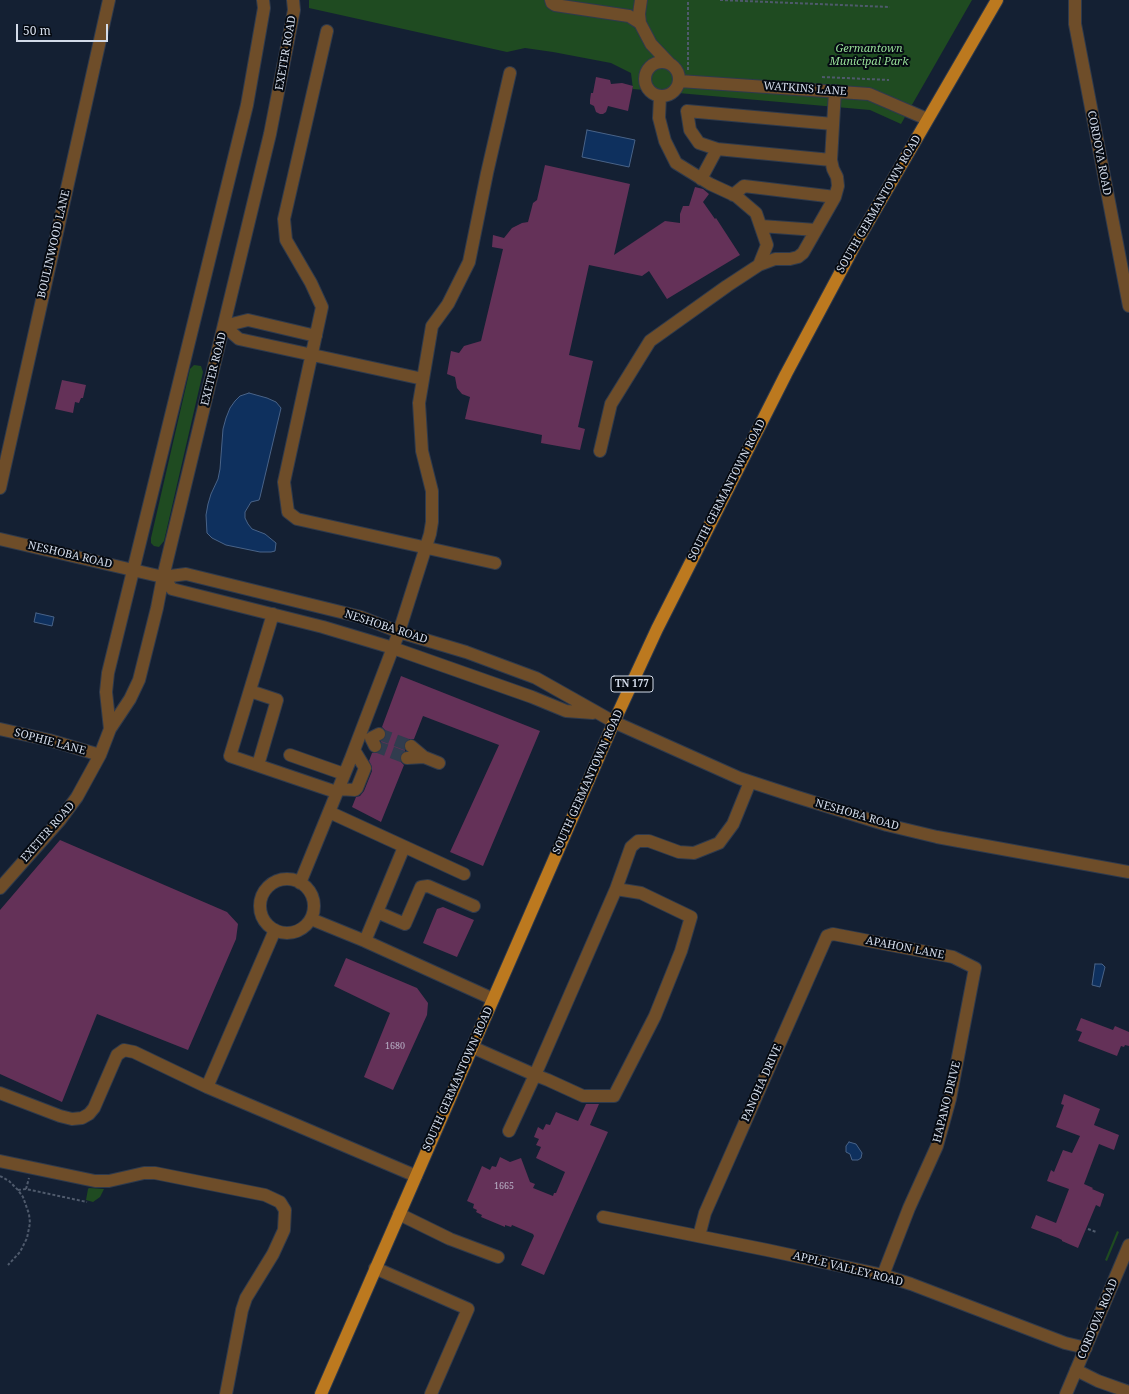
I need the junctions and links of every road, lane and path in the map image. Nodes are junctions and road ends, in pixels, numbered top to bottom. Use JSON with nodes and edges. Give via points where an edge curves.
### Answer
{"nodes":[{"id":1,"x":109,"y":0,"type":"edge"},
{"id":2,"x":263,"y":0,"type":"edge"},
{"id":3,"x":293,"y":0,"type":"edge"},
{"id":4,"x":551,"y":0,"type":"edge"},
{"id":5,"x":641,"y":0,"type":"edge"},
{"id":6,"x":688,"y":0,"type":"edge"},
{"id":7,"x":720,"y":0,"type":"edge"},
{"id":8,"x":997,"y":0,"type":"edge"},
{"id":9,"x":1074,"y":0,"type":"edge"},
{"id":10,"x":890,"y":7,"type":"dead end"},
{"id":11,"x":640,"y":23,"type":"junction"},
{"id":12,"x":327,"y":31,"type":"dead end"},
{"id":13,"x":651,"y":44,"type":"junction"},
{"id":14,"x":670,"y":64,"type":"junction"},
{"id":15,"x":651,"y":65,"type":"junction"},
{"id":16,"x":694,"y":71,"type":"dead end"},
{"id":17,"x":510,"y":73,"type":"dead end"},
{"id":18,"x":818,"y":77,"type":"dead end"},
{"id":19,"x":889,"y":80,"type":"dead end"},
{"id":20,"x":679,"y":81,"type":"junction"},
{"id":21,"x":835,"y":92,"type":"junction"},
{"id":22,"x":660,"y":96,"type":"junction"},
{"id":23,"x":927,"y":119,"type":"junction"},
{"id":24,"x":833,"y":124,"type":"junction"},
{"id":25,"x":717,"y":149,"type":"junction"},
{"id":26,"x":831,"y":160,"type":"junction"},
{"id":27,"x":701,"y":179,"type":"junction"},
{"id":28,"x":733,"y":195,"type":"junction"},
{"id":29,"x":835,"y":197,"type":"junction"},
{"id":30,"x":761,"y":226,"type":"junction"},
{"id":31,"x":816,"y":230,"type":"junction"},
{"id":32,"x":759,"y":265,"type":"junction"},
{"id":33,"x":1129,"y":306,"type":"edge"},
{"id":34,"x":224,"y":326,"type":"junction"},
{"id":35,"x":316,"y":336,"type":"junction"},
{"id":36,"x":312,"y":354,"type":"junction"},
{"id":37,"x":423,"y":379,"type":"junction"},
{"id":38,"x":600,"y":451,"type":"dead end"},
{"id":39,"x":0,"y":488,"type":"edge"},
{"id":40,"x":0,"y":539,"type":"edge"},
{"id":41,"x":425,"y":548,"type":"junction"},
{"id":42,"x":495,"y":564,"type":"dead end"},
{"id":43,"x":134,"y":570,"type":"junction"},
{"id":44,"x":163,"y":577,"type":"junction"},
{"id":45,"x":273,"y":614,"type":"junction"},
{"id":46,"x":399,"y":632,"type":"junction"},
{"id":47,"x":393,"y":648,"type":"junction"},
{"id":48,"x":250,"y":691,"type":"junction"},
{"id":49,"x":598,"y":714,"type":"junction"},
{"id":50,"x":614,"y":722,"type":"junction"},
{"id":51,"x":0,"y":729,"type":"edge"},
{"id":52,"x":110,"y":729,"type":"junction"},
{"id":53,"x":360,"y":734,"type":"junction"},
{"id":54,"x":375,"y":740,"type":"tunnel mouth"},
{"id":55,"x":411,"y":746,"type":"tunnel mouth"},
{"id":56,"x":354,"y":750,"type":"junction"},
{"id":57,"x":100,"y":755,"type":"junction"},
{"id":58,"x":290,"y":755,"type":"dead end"},
{"id":59,"x":424,"y":757,"type":"junction"},
{"id":60,"x":406,"y":758,"type":"tunnel mouth"},
{"id":61,"x":439,"y":763,"type":"dead end"},
{"id":62,"x":258,"y":766,"type":"junction"},
{"id":63,"x":344,"y":774,"type":"junction"},
{"id":64,"x":750,"y":782,"type":"junction"},
{"id":65,"x":337,"y":791,"type":"junction"},
{"id":66,"x":329,"y":812,"type":"junction"},
{"id":67,"x":404,"y":847,"type":"junction"},
{"id":68,"x":1129,"y":872,"type":"edge"},
{"id":69,"x":464,"y":874,"type":"dead end"},
{"id":70,"x":300,"y":883,"type":"junction"},
{"id":71,"x":0,"y":888,"type":"edge"},
{"id":72,"x":616,"y":889,"type":"junction"},
{"id":73,"x":474,"y":906,"type":"dead end"},
{"id":74,"x":377,"y":912,"type":"junction"},
{"id":75,"x":311,"y":919,"type":"junction"},
{"id":76,"x":275,"y":930,"type":"junction"},
{"id":77,"x":833,"y":934,"type":"joint"},
{"id":78,"x":365,"y":941,"type":"junction"},
{"id":79,"x":975,"y":968,"type":"joint"},
{"id":80,"x":493,"y":999,"type":"junction"},
{"id":81,"x":472,"y":1047,"type":"junction"},
{"id":82,"x":535,"y":1075,"type":"junction"},
{"id":83,"x":207,"y":1087,"type":"junction"},
{"id":84,"x":0,"y":1093,"type":"edge"},
{"id":85,"x":509,"y":1131,"type":"dead end"},
{"id":86,"x":0,"y":1161,"type":"edge"},
{"id":87,"x":29,"y":1175,"type":"dead end"},
{"id":88,"x":0,"y":1176,"type":"edge"},
{"id":89,"x":416,"y":1176,"type":"junction"},
{"id":90,"x":26,"y":1189,"type":"junction"},
{"id":91,"x":18,"y":1190,"type":"junction"},
{"id":92,"x":87,"y":1202,"type":"dead end"},
{"id":93,"x":399,"y":1214,"type":"junction"},
{"id":94,"x":603,"y":1217,"type":"dead end"},
{"id":95,"x":1088,"y":1229,"type":"dead end"},
{"id":96,"x":1096,"y":1232,"type":"dead end"},
{"id":97,"x":699,"y":1236,"type":"junction"},
{"id":98,"x":1129,"y":1245,"type":"edge"},
{"id":99,"x":498,"y":1257,"type":"dead end"},
{"id":100,"x":8,"y":1265,"type":"dead end"},
{"id":101,"x":375,"y":1268,"type":"junction"},
{"id":102,"x":883,"y":1275,"type":"junction"},
{"id":103,"x":1086,"y":1348,"type":"junction"},
{"id":104,"x":1076,"y":1370,"type":"junction"},
{"id":105,"x":1129,"y":1392,"type":"edge"},
{"id":106,"x":226,"y":1394,"type":"edge"},
{"id":107,"x":320,"y":1394,"type":"edge"},
{"id":108,"x":431,"y":1394,"type":"edge"},
{"id":109,"x":1066,"y":1394,"type":"edge"}],
"edges":[{"from":1,"to":39,"type":"street","name":"BOULINWOOD LANE"},
{"from":2,"to":43,"type":"street","name":"EXETER ROAD","via":[[264,8],[247,105]]},
{"from":3,"to":34,"type":"street","name":"EXETER ROAD","via":[[294,10],[274,114]]},
{"from":4,"to":11,"type":"street","via":[[555,5],[629,16]]},
{"from":5,"to":11,"type":"street","via":[[638,14]]},
{"from":6,"to":16,"type":"path","via":[[687,70]]},
{"from":7,"to":10,"type":"path"},
{"from":8,"to":23,"type":"main road","name":"SOUTH GERMANTOWN ROAD","number":"TN 177"},
{"from":9,"to":33,"type":"street","name":"CORDOVA ROAD","via":[[1075,24]]},
{"from":11,"to":13,"type":"street"},
{"from":12,"to":35,"type":"street","via":[[284,219],[286,240],[312,283],[322,308]]},
{"from":13,"to":14,"type":"street"},
{"from":13,"to":15,"type":"street"},
{"from":14,"to":15,"type":"street","via":[[657,62]]},
{"from":14,"to":20,"type":"street","via":[[675,68]]},
{"from":15,"to":22,"type":"street","via":[[647,70],[645,83],[648,89]]},
{"from":17,"to":37,"type":"street","via":[[469,262],[448,304],[432,326]]},
{"from":18,"to":19,"type":"path"},
{"from":20,"to":21,"type":"street","name":"WATKINS LANE"},
{"from":20,"to":22,"type":"street","via":[[673,92]]},
{"from":21,"to":23,"type":"street","name":"WATKINS LANE","via":[[869,94]]},
{"from":21,"to":24,"type":"street"},
{"from":22,"to":27,"type":"street","via":[[659,118],[665,141],[676,163]]},
{"from":23,"to":50,"type":"main road","name":"SOUTH GERMANTOWN ROAD","number":"TN 177","via":[[856,243],[786,374],[657,629]]},
{"from":24,"to":25,"type":"street","via":[[688,111],[690,130],[699,143]]},
{"from":24,"to":26,"type":"street"},
{"from":25,"to":26,"type":"street"},
{"from":25,"to":27,"type":"street"},
{"from":26,"to":29,"type":"street","via":[[838,186]]},
{"from":27,"to":28,"type":"street"},
{"from":28,"to":29,"type":"street","via":[[744,186]]},
{"from":28,"to":30,"type":"street","via":[[756,213]]},
{"from":29,"to":31,"type":"street"},
{"from":30,"to":31,"type":"street"},
{"from":30,"to":32,"type":"street","via":[[767,245]]},
{"from":31,"to":32,"type":"street","via":[[798,257],[775,259]]},
{"from":32,"to":38,"type":"street","via":[[650,341],[611,404]]},
{"from":34,"to":35,"type":"street","via":[[248,320]]},
{"from":34,"to":36,"type":"street","via":[[239,339]]},
{"from":34,"to":44,"type":"street","name":"EXETER ROAD"},
{"from":35,"to":36,"type":"street"},
{"from":36,"to":37,"type":"street"},
{"from":36,"to":41,"type":"street","via":[[284,482],[288,512],[297,519]]},
{"from":37,"to":41,"type":"street","via":[[419,402],[422,451],[432,491],[432,522]]},
{"from":40,"to":43,"type":"street","name":"NESHOBA ROAD"},
{"from":41,"to":42,"type":"street"},
{"from":41,"to":46,"type":"street"},
{"from":43,"to":44,"type":"street","name":"NESHOBA ROAD"},
{"from":43,"to":52,"type":"street","name":"EXETER ROAD","via":[[108,673],[106,692]]},
{"from":44,"to":45,"type":"street","name":"NESHOBA ROAD","via":[[172,589]]},
{"from":44,"to":46,"type":"street","name":"NESHOBA ROAD","via":[[186,574],[361,617]]},
{"from":44,"to":52,"type":"street","name":"EXETER ROAD","via":[[139,680]]},
{"from":45,"to":47,"type":"street","name":"NESHOBA ROAD","via":[[323,626]]},
{"from":45,"to":48,"type":"street"},
{"from":46,"to":47,"type":"street"},
{"from":46,"to":49,"type":"street","name":"NESHOBA ROAD","via":[[466,652],[536,678]]},
{"from":47,"to":49,"type":"street","name":"NESHOBA ROAD","via":[[566,711]]},
{"from":47,"to":53,"type":"street"},
{"from":48,"to":62,"type":"street","via":[[230,756]]},
{"from":48,"to":62,"type":"street","via":[[278,700]]},
{"from":49,"to":50,"type":"street","name":"NESHOBA ROAD"},
{"from":50,"to":64,"type":"street","name":"NESHOBA ROAD"},
{"from":50,"to":80,"type":"main road","name":"SOUTH GERMANTOWN ROAD","number":"TN 177"},
{"from":51,"to":57,"type":"street","name":"SOPHIE LANE"},
{"from":52,"to":57,"type":"street","name":"EXETER ROAD"},
{"from":53,"to":54,"type":"street"},
{"from":53,"to":56,"type":"street"},
{"from":55,"to":59,"type":"street"},
{"from":56,"to":63,"type":"street"},
{"from":56,"to":65,"type":"street","via":[[365,768],[358,788]]},
{"from":57,"to":71,"type":"street","name":"EXETER ROAD","via":[[77,797],[60,820]]},
{"from":58,"to":63,"type":"street"},
{"from":59,"to":60,"type":"street"},
{"from":59,"to":61,"type":"street"},
{"from":62,"to":65,"type":"street"},
{"from":63,"to":65,"type":"street"},
{"from":64,"to":68,"type":"street","name":"NESHOBA ROAD","via":[[850,814],[937,837]]},
{"from":64,"to":72,"type":"street","via":[[733,824],[719,844],[694,853],[679,852],[649,841],[638,841],[631,847]]},
{"from":65,"to":66,"type":"street"},
{"from":66,"to":67,"type":"street"},
{"from":66,"to":70,"type":"street"},
{"from":67,"to":69,"type":"street"},
{"from":67,"to":74,"type":"street"},
{"from":70,"to":75,"type":"street","via":[[307,888],[313,899],[314,911]]},
{"from":70,"to":76,"type":"street","via":[[282,880],[270,886],[262,897],[261,912],[268,926]]},
{"from":72,"to":82,"type":"street"},
{"from":72,"to":82,"type":"street","via":[[641,894],[691,917],[681,951],[655,1016],[614,1096],[583,1096]]},
{"from":73,"to":74,"type":"street","via":[[428,886],[421,887],[405,924]]},
{"from":74,"to":78,"type":"street"},
{"from":75,"to":76,"type":"street","via":[[299,931],[283,933]]},
{"from":75,"to":78,"type":"street"},
{"from":76,"to":83,"type":"street"},
{"from":77,"to":79,"type":"street","name":"APAHON LANE","via":[[954,957]]},
{"from":77,"to":97,"type":"street","name":"PANOHA DRIVE","via":[[827,936],[705,1213]]},
{"from":78,"to":80,"type":"street"},
{"from":79,"to":102,"type":"street","name":"HAPANO DRIVE","via":[[950,1099],[937,1146]]},
{"from":80,"to":81,"type":"main road","name":"SOUTH GERMANTOWN ROAD","number":"TN 177"},
{"from":81,"to":82,"type":"street"},
{"from":81,"to":89,"type":"main road","name":"SOUTH GERMANTOWN ROAD","number":"TN 177"},
{"from":82,"to":85,"type":"street"},
{"from":83,"to":84,"type":"street","via":[[134,1052],[124,1050],[117,1055],[94,1108],[82,1118],[60,1116]]},
{"from":83,"to":89,"type":"street"},
{"from":86,"to":106,"type":"street","via":[[94,1181],[155,1173],[265,1195],[280,1202],[285,1210],[284,1230],[273,1254],[246,1298]]},
{"from":87,"to":90,"type":"path"},
{"from":88,"to":91,"type":"path"},
{"from":89,"to":93,"type":"main road","name":"SOUTH GERMANTOWN ROAD","number":"TN 177"},
{"from":90,"to":91,"type":"path"},
{"from":90,"to":92,"type":"path"},
{"from":91,"to":100,"type":"path","via":[[29,1214],[29,1233],[20,1252]]},
{"from":93,"to":99,"type":"street","via":[[450,1239]]},
{"from":93,"to":101,"type":"main road","name":"SOUTH GERMANTOWN ROAD","number":"TN 177"},
{"from":94,"to":97,"type":"street","name":"APPLE VALLEY ROAD"},
{"from":95,"to":96,"type":"path"},
{"from":97,"to":102,"type":"street","name":"APPLE VALLEY ROAD"},
{"from":98,"to":103,"type":"street","name":"CORDOVA ROAD"},
{"from":101,"to":107,"type":"main road","name":"SOUTH GERMANTOWN ROAD","number":"TN 177"},
{"from":101,"to":108,"type":"street","via":[[468,1309]]},
{"from":102,"to":103,"type":"street","name":"APPLE VALLEY ROAD","via":[[1065,1343]]},
{"from":103,"to":104,"type":"street","name":"CORDOVA ROAD"},
{"from":104,"to":105,"type":"street"},
{"from":104,"to":109,"type":"street","name":"CORDOVA ROAD"}]}
